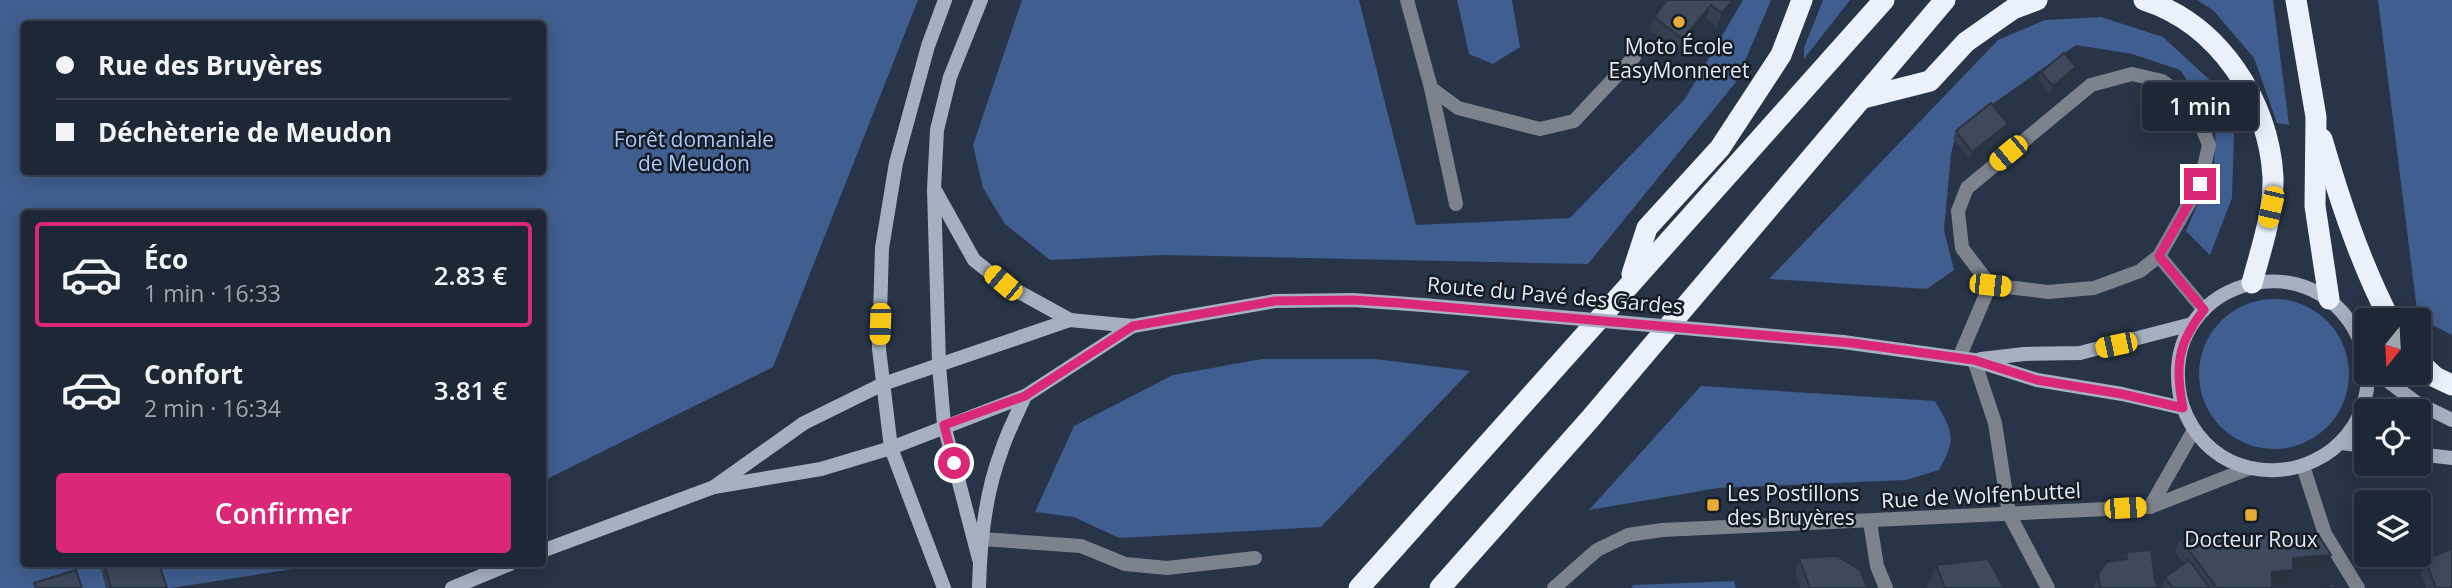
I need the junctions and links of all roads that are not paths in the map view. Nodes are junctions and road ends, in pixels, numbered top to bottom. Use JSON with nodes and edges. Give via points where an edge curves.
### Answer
{"nodes":[{"id":1,"x":945,"y":0,"type":"edge"},
{"id":2,"x":981,"y":0,"type":"edge"},
{"id":3,"x":1407,"y":0,"type":"edge"},
{"id":4,"x":1802,"y":0,"type":"edge"},
{"id":5,"x":1884,"y":0,"type":"edge"},
{"id":6,"x":1945,"y":0,"type":"edge"},
{"id":7,"x":2037,"y":0,"type":"edge"},
{"id":8,"x":2144,"y":0,"type":"edge"},
{"id":9,"x":2296,"y":0,"type":"edge"},
{"id":10,"x":1634,"y":57,"type":"dead end"},
{"id":11,"x":1431,"y":88,"type":"junction"},
{"id":12,"x":1863,"y":98,"type":"junction"},
{"id":13,"x":2316,"y":117,"type":"junction"},
{"id":14,"x":934,"y":189,"type":"junction"},
{"id":15,"x":1457,"y":204,"type":"dead end"},
{"id":16,"x":2159,"y":256,"type":"junction"},
{"id":17,"x":1629,"y":283,"type":"junction"},
{"id":18,"x":2252,"y":283,"type":"junction"},
{"id":19,"x":1990,"y":285,"type":"junction"},
{"id":20,"x":2329,"y":299,"type":"junction"},
{"id":21,"x":2384,"y":308,"type":"edge"},
{"id":22,"x":2204,"y":310,"type":"junction"},
{"id":23,"x":1070,"y":320,"type":"junction"},
{"id":24,"x":2193,"y":324,"type":"junction"},
{"id":25,"x":1133,"y":326,"type":"junction"},
{"id":26,"x":2354,"y":328,"type":"edge"},
{"id":27,"x":1967,"y":359,"type":"junction"},
{"id":28,"x":939,"y":365,"type":"junction"},
{"id":29,"x":2431,"y":373,"type":"edge"},
{"id":30,"x":883,"y":384,"type":"junction"},
{"id":31,"x":2366,"y":385,"type":"edge"},
{"id":32,"x":2392,"y":385,"type":"edge"},
{"id":33,"x":2452,"y":385,"type":"edge"},
{"id":34,"x":1025,"y":396,"type":"junction"},
{"id":35,"x":2183,"y":408,"type":"junction"},
{"id":36,"x":2452,"y":420,"type":"edge"},
{"id":37,"x":944,"y":425,"type":"junction"},
{"id":38,"x":2194,"y":430,"type":"junction"},
{"id":39,"x":2341,"y":443,"type":"junction"},
{"id":40,"x":2354,"y":445,"type":"edge"},
{"id":41,"x":891,"y":448,"type":"junction"},
{"id":42,"x":2431,"y":456,"type":"edge"},
{"id":43,"x":2452,"y":458,"type":"edge"},
{"id":44,"x":2303,"y":466,"type":"junction"},
{"id":45,"x":2250,"y":468,"type":"junction"},
{"id":46,"x":714,"y":487,"type":"junction"},
{"id":47,"x":2150,"y":507,"type":"junction"},
{"id":48,"x":2009,"y":514,"type":"junction"},
{"id":49,"x":1870,"y":522,"type":"junction"},
{"id":50,"x":982,"y":539,"type":"junction"},
{"id":51,"x":546,"y":550,"type":"edge"},
{"id":52,"x":1255,"y":558,"type":"dead end"},
{"id":53,"x":979,"y":559,"type":"junction"},
{"id":54,"x":504,"y":567,"type":"edge"},
{"id":55,"x":1573,"y":569,"type":"junction"},
{"id":56,"x":472,"y":584,"type":"edge"},
{"id":57,"x":452,"y":588,"type":"edge"},
{"id":58,"x":944,"y":588,"type":"edge"},
{"id":59,"x":979,"y":588,"type":"edge"},
{"id":60,"x":1359,"y":588,"type":"edge"},
{"id":61,"x":1440,"y":588,"type":"edge"},
{"id":62,"x":1554,"y":588,"type":"edge"},
{"id":63,"x":1570,"y":588,"type":"edge"},
{"id":64,"x":1886,"y":588,"type":"edge"},
{"id":65,"x":2048,"y":588,"type":"edge"},
{"id":66,"x":2358,"y":588,"type":"edge"}],
"edges":[{"from":1,"to":30,"type":"main road","via":[[896,163],[882,248],[879,349]]},
{"from":2,"to":14,"type":"main road","via":[[950,77],[937,130]]},
{"from":3,"to":11,"type":"street"},
{"from":4,"to":17,"type":"highway","via":[[1781,55],[1720,148],[1647,228]]},
{"from":5,"to":17,"type":"highway"},
{"from":6,"to":12,"type":"highway"},
{"from":7,"to":12,"type":"highway","via":[[2012,9],[1966,42],[1930,81]]},
{"from":8,"to":18,"type":"highway","via":[[2179,16],[2205,36],[2244,81],[2258,107],[2273,178],[2271,207]]},
{"from":9,"to":13,"type":"highway"},
{"from":10,"to":11,"type":"street","via":[[1574,121],[1539,129],[1458,108]]},
{"from":11,"to":15,"type":"street"},
{"from":12,"to":61,"type":"highway"},
{"from":13,"to":20,"type":"highway","via":[[2315,206]]},
{"from":13,"to":21,"type":"highway","via":[[2341,205]]},
{"from":14,"to":23,"type":"main road","via":[[974,260],[1003,283]]},
{"from":14,"to":28,"type":"main road"},
{"from":16,"to":19,"type":"street","via":[[2140,271],[2094,288],[2048,292]]},
{"from":16,"to":19,"type":"street","via":[[2200,184],[2209,145],[2192,102],[2162,81],[2132,74],[2091,85],[1967,188],[1958,211],[1962,248]]},
{"from":16,"to":22,"type":"street"},
{"from":17,"to":60,"type":"highway"},
{"from":18,"to":20,"type":"main road","via":[[2306,286]]},
{"from":18,"to":22,"type":"main road","via":[[2226,292]]},
{"from":19,"to":27,"type":"street"},
{"from":20,"to":26,"type":"main road"},
{"from":22,"to":24,"type":"main road"},
{"from":23,"to":25,"type":"main road","name":"Route du Pavé des Gardes"},
{"from":23,"to":28,"type":"main road","name":"Route du Pavé des Gardes"},
{"from":24,"to":27,"type":"main road","name":"Route du Pavé des Gardes","via":[[2080,353]]},
{"from":24,"to":35,"type":"main road","via":[[2181,350],[2177,379]]},
{"from":25,"to":27,"type":"main road","name":"Route du Pavé des Gardes","bridge":true,"via":[[1275,301],[1353,300],[1843,342]]},
{"from":25,"to":34,"type":"main road","name":"Route du Pavé des Gardes"},
{"from":27,"to":35,"type":"main road","name":"Route du Pavé des Gardes","via":[[2037,380]]},
{"from":27,"to":48,"type":"street","via":[[1995,422]]},
{"from":28,"to":30,"type":"main road","name":"Route du Pavé des Gardes"},
{"from":28,"to":37,"type":"main road"},
{"from":29,"to":33,"type":"highway"},
{"from":30,"to":41,"type":"main road"},
{"from":30,"to":46,"type":"main road","name":"Route du Pavé des Gardes","via":[[804,423]]},
{"from":31,"to":39,"type":"main road","via":[[2357,420]]},
{"from":32,"to":36,"type":"main road","via":[[2417,404]]},
{"from":34,"to":37,"type":"main road","name":"Route du Pavé des Gardes"},
{"from":34,"to":50,"type":"main road","via":[[1000,452]]},
{"from":35,"to":38,"type":"main road"},
{"from":37,"to":41,"type":"main road","name":"Route du Pavé des Gardes"},
{"from":37,"to":53,"type":"main road"},
{"from":38,"to":45,"type":"main road","via":[[2210,448]]},
{"from":38,"to":47,"type":"street"},
{"from":39,"to":40,"type":"main road"},
{"from":39,"to":44,"type":"main road"},
{"from":41,"to":46,"type":"main road","name":"Route du Pavé des Gardes","via":[[821,469]]},
{"from":41,"to":58,"type":"main road"},
{"from":42,"to":43,"type":"main road"},
{"from":44,"to":45,"type":"main road","via":[[2277,471]]},
{"from":44,"to":66,"type":"street","via":[[2325,534]]},
{"from":45,"to":47,"type":"street","name":"Rue de Wolfenbuttel"},
{"from":46,"to":51,"type":"main road","name":"Route du Pavé des Gardes"},
{"from":47,"to":48,"type":"street","name":"Rue de Wolfenbuttel"},
{"from":48,"to":49,"type":"street","name":"Rue de Wolfenbuttel"},
{"from":48,"to":65,"type":"street"},
{"from":49,"to":55,"type":"street","name":"Rue de Wolfenbuttel","via":[[1639,533],[1597,550]]},
{"from":49,"to":64,"type":"street","via":[[1877,566]]},
{"from":50,"to":52,"type":"street","via":[[1081,546],[1125,564],[1167,568]]},
{"from":50,"to":53,"type":"main road"},
{"from":53,"to":59,"type":"main road"},
{"from":54,"to":56,"type":"main road"},
{"from":55,"to":62,"type":"street","name":"Rue de Wolfenbuttel"},
{"from":55,"to":63,"type":"street"},
{"from":56,"to":57,"type":"main road"}]}
